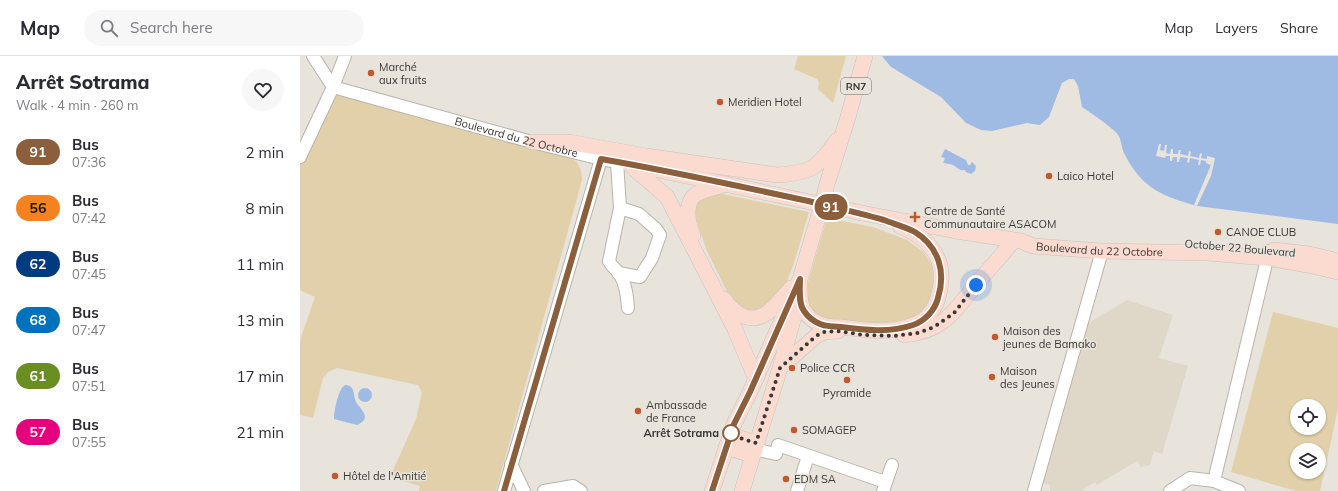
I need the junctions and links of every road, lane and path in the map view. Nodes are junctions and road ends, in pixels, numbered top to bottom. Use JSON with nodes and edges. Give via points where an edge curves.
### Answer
{"nodes":[{"id":1,"x":313,"y":56,"type":"edge"},
{"id":2,"x":345,"y":56,"type":"edge"},
{"id":3,"x":865,"y":56,"type":"edge"},
{"id":4,"x":333,"y":87,"type":"junction"},
{"id":5,"x":846,"y":122,"type":"junction"},
{"id":6,"x":532,"y":142,"type":"junction"},
{"id":7,"x":300,"y":157,"type":"edge"},
{"id":8,"x":601,"y":159,"type":"junction"},
{"id":9,"x":623,"y":163,"type":"junction"},
{"id":10,"x":726,"y":184,"type":"junction"},
{"id":11,"x":620,"y":208,"type":"junction"},
{"id":12,"x":862,"y":214,"type":"junction"},
{"id":13,"x":1017,"y":240,"type":"junction"},
{"id":14,"x":1102,"y":251,"type":"junction"},
{"id":15,"x":1268,"y":254,"type":"junction"},
{"id":16,"x":1338,"y":261,"type":"edge"},
{"id":17,"x":1338,"y":272,"type":"edge"},
{"id":18,"x":618,"y":273,"type":"junction"},
{"id":19,"x":800,"y":279,"type":"junction"},
{"id":20,"x":800,"y":296,"type":"junction"},
{"id":21,"x":628,"y":308,"type":"dead end"},
{"id":22,"x":780,"y":368,"type":"junction"},
{"id":23,"x":755,"y":377,"type":"junction"},
{"id":24,"x":728,"y":441,"type":"junction"},
{"id":25,"x":754,"y":449,"type":"junction"},
{"id":26,"x":808,"y":456,"type":"junction"},
{"id":27,"x":511,"y":464,"type":"junction"},
{"id":28,"x":892,"y":465,"type":"dead end"},
{"id":29,"x":1214,"y":481,"type":"junction"},
{"id":30,"x":884,"y":486,"type":"edge"},
{"id":31,"x":577,"y":489,"type":"edge"},
{"id":32,"x":504,"y":491,"type":"edge"},
{"id":33,"x":524,"y":491,"type":"edge"},
{"id":34,"x":544,"y":491,"type":"edge"},
{"id":35,"x":712,"y":491,"type":"edge"},
{"id":36,"x":742,"y":491,"type":"edge"},
{"id":37,"x":797,"y":491,"type":"edge"},
{"id":38,"x":1034,"y":491,"type":"edge"},
{"id":39,"x":1170,"y":491,"type":"edge"},
{"id":40,"x":1239,"y":491,"type":"edge"}],
"edges":[{"from":1,"to":4,"type":"street"},
{"from":2,"to":4,"type":"street"},
{"from":3,"to":5,"type":"main road","number":"RN7"},
{"from":4,"to":6,"type":"street","name":"Boulevard du 22 Octobre"},
{"from":4,"to":7,"type":"street"},
{"from":5,"to":6,"type":"main road","via":[[837,141],[820,162],[797,174],[777,175],[569,142]]},
{"from":5,"to":19,"type":"main road","number":"RN7"},
{"from":6,"to":8,"type":"street","name":"Boulevard du 22 Octobre"},
{"from":8,"to":9,"type":"street","name":"Boulevard du 22 Octobre"},
{"from":8,"to":27,"type":"street"},
{"from":9,"to":10,"type":"main road","name":"Boulevard du 22 Octobre"},
{"from":9,"to":11,"type":"street"},
{"from":9,"to":23,"type":"main road","via":[[667,197],[734,327]]},
{"from":10,"to":12,"type":"main road","name":"Boulevard du 22 Octobre","bridge":true},
{"from":10,"to":19,"type":"main road","via":[[695,195],[689,204],[688,216],[691,230],[709,270],[729,306],[751,319],[758,318],[772,309]]},
{"from":11,"to":18,"type":"street","via":[[609,261]]},
{"from":11,"to":18,"type":"street","via":[[639,214],[660,235],[652,258],[640,278]]},
{"from":12,"to":13,"type":"main road","name":"Boulevard du 22 Octobre"},
{"from":12,"to":20,"type":"main road","via":[[899,225],[915,232],[927,242],[941,268],[942,282],[931,313],[914,325],[896,330],[825,326],[810,319],[802,310]]},
{"from":13,"to":14,"type":"main road","name":"Boulevard du 22 Octobre","via":[[1033,246]]},
{"from":13,"to":15,"type":"main road","name":"October 22 Boulevard","via":[[1033,238],[1209,243]]},
{"from":13,"to":22,"type":"main road","via":[[954,313],[934,327],[918,333],[893,336],[824,332],[808,342]]},
{"from":14,"to":15,"type":"main road","name":"Boulevard du 22 Octobre"},
{"from":14,"to":38,"type":"street"},
{"from":15,"to":16,"type":"main road","name":"October 22 Boulevard","via":[[1309,254]]},
{"from":15,"to":17,"type":"main road","name":"Boulevard du 22 Octobre"},
{"from":15,"to":29,"type":"street"},
{"from":18,"to":21,"type":"street","via":[[625,286]]},
{"from":19,"to":20,"type":"main road","number":"RN7"},
{"from":19,"to":23,"type":"main road"},
{"from":20,"to":22,"type":"main road","number":"RN7"},
{"from":22,"to":25,"type":"main road","number":"RN7"},
{"from":23,"to":24,"type":"main road"},
{"from":24,"to":25,"type":"main road"},
{"from":24,"to":35,"type":"main road"},
{"from":25,"to":26,"type":"street","via":[[776,454],[778,445]]},
{"from":25,"to":36,"type":"main road","number":"RN7"},
{"from":26,"to":30,"type":"street"},
{"from":26,"to":37,"type":"street"},
{"from":27,"to":32,"type":"street"},
{"from":27,"to":33,"type":"street"},
{"from":28,"to":30,"type":"street"},
{"from":29,"to":39,"type":"street","via":[[1190,478]]},
{"from":29,"to":40,"type":"street"},
{"from":31,"to":34,"type":"street"}]}
